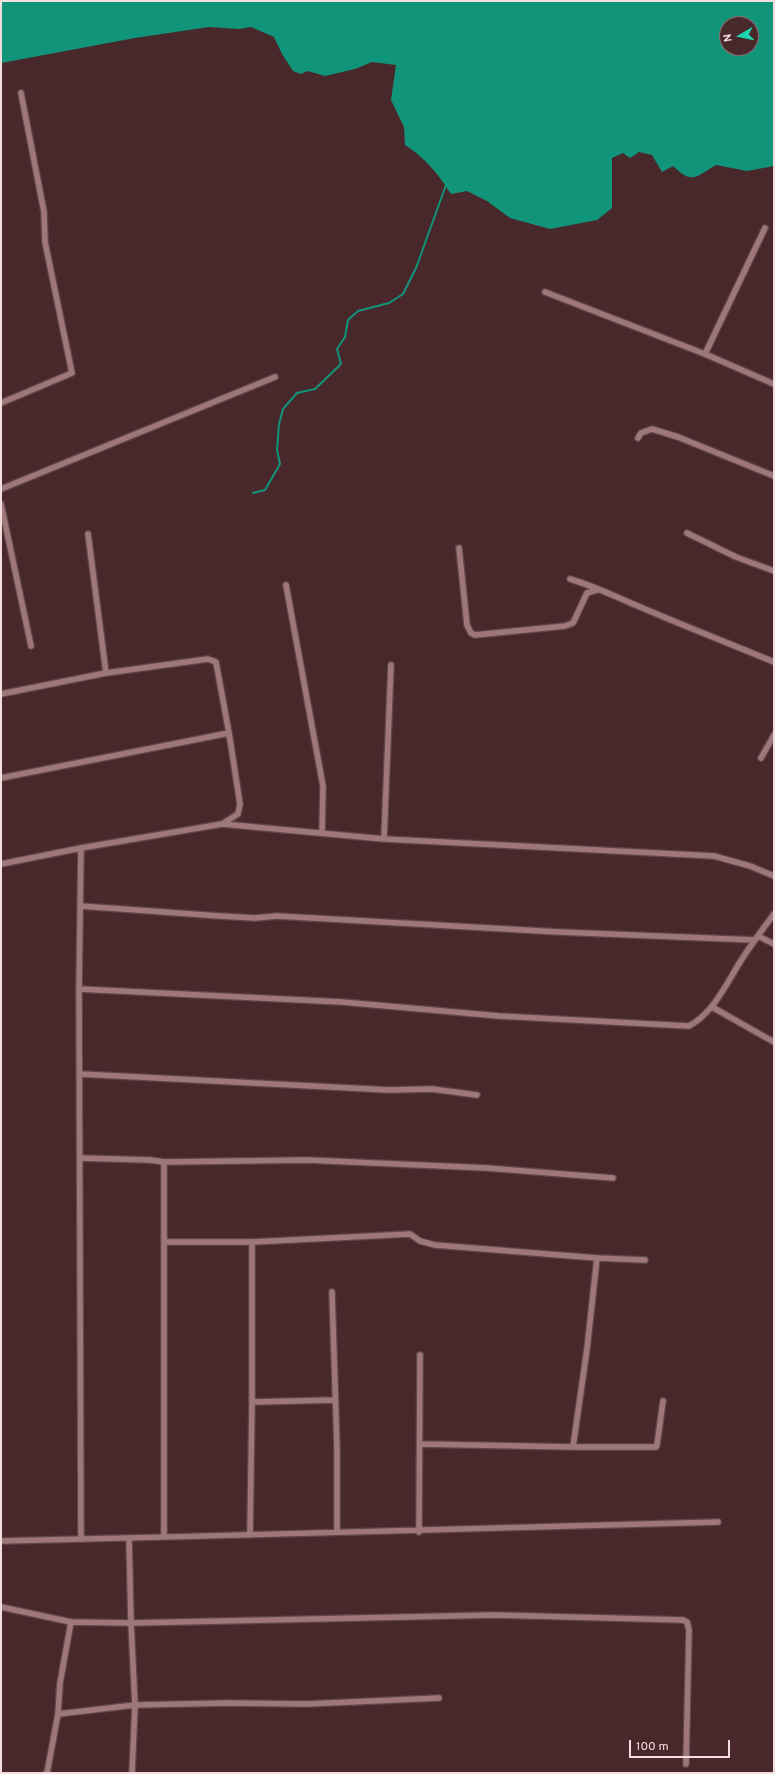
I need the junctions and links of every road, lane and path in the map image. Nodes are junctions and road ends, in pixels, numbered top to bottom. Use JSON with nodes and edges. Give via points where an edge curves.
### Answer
{"nodes":[{"id":1,"x":21,"y":93,"type":"dead end"},
{"id":2,"x":765,"y":228,"type":"dead end"},
{"id":3,"x":545,"y":292,"type":"dead end"},
{"id":4,"x":706,"y":354,"type":"junction"},
{"id":5,"x":275,"y":378,"type":"dead end"},
{"id":6,"x":774,"y":384,"type":"edge"},
{"id":7,"x":1,"y":403,"type":"edge"},
{"id":8,"x":638,"y":438,"type":"dead end"},
{"id":9,"x":774,"y":476,"type":"edge"},
{"id":10,"x":1,"y":489,"type":"edge"},
{"id":11,"x":1,"y":504,"type":"edge"},
{"id":12,"x":687,"y":533,"type":"dead end"},
{"id":13,"x":88,"y":534,"type":"dead end"},
{"id":14,"x":459,"y":548,"type":"dead end"},
{"id":15,"x":774,"y":571,"type":"edge"},
{"id":16,"x":570,"y":579,"type":"dead end"},
{"id":17,"x":286,"y":585,"type":"dead end"},
{"id":18,"x":597,"y":590,"type":"junction"},
{"id":19,"x":31,"y":646,"type":"dead end"},
{"id":20,"x":774,"y":662,"type":"edge"},
{"id":21,"x":391,"y":665,"type":"dead end"},
{"id":22,"x":106,"y":673,"type":"junction"},
{"id":23,"x":1,"y":694,"type":"edge"},
{"id":24,"x":229,"y":733,"type":"junction"},
{"id":25,"x":774,"y":735,"type":"edge"},
{"id":26,"x":761,"y":758,"type":"dead end"},
{"id":27,"x":1,"y":778,"type":"edge"},
{"id":28,"x":222,"y":824,"type":"junction"},
{"id":29,"x":322,"y":833,"type":"junction"},
{"id":30,"x":384,"y":839,"type":"junction"},
{"id":31,"x":81,"y":848,"type":"junction"},
{"id":32,"x":1,"y":864,"type":"edge"},
{"id":33,"x":774,"y":876,"type":"edge"},
{"id":34,"x":80,"y":906,"type":"junction"},
{"id":35,"x":774,"y":914,"type":"edge"},
{"id":36,"x":756,"y":938,"type":"junction"},
{"id":37,"x":774,"y":944,"type":"edge"},
{"id":38,"x":79,"y":989,"type":"junction"},
{"id":39,"x":712,"y":1006,"type":"junction"},
{"id":40,"x":774,"y":1042,"type":"edge"},
{"id":41,"x":80,"y":1074,"type":"junction"},
{"id":42,"x":477,"y":1095,"type":"dead end"},
{"id":43,"x":80,"y":1158,"type":"junction"},
{"id":44,"x":164,"y":1162,"type":"junction"},
{"id":45,"x":613,"y":1178,"type":"dead end"},
{"id":46,"x":164,"y":1242,"type":"junction"},
{"id":47,"x":252,"y":1242,"type":"junction"},
{"id":48,"x":598,"y":1258,"type":"junction"},
{"id":49,"x":645,"y":1260,"type":"dead end"},
{"id":50,"x":332,"y":1292,"type":"dead end"},
{"id":51,"x":420,"y":1355,"type":"dead end"},
{"id":52,"x":334,"y":1400,"type":"junction"},
{"id":53,"x":663,"y":1401,"type":"dead end"},
{"id":54,"x":252,"y":1402,"type":"junction"},
{"id":55,"x":420,"y":1444,"type":"junction"},
{"id":56,"x":572,"y":1447,"type":"junction"},
{"id":57,"x":718,"y":1522,"type":"dead end"},
{"id":58,"x":337,"y":1532,"type":"junction"},
{"id":59,"x":419,"y":1532,"type":"junction"},
{"id":60,"x":250,"y":1535,"type":"junction"},
{"id":61,"x":164,"y":1537,"type":"junction"},
{"id":62,"x":129,"y":1538,"type":"junction"},
{"id":63,"x":81,"y":1539,"type":"junction"},
{"id":64,"x":1,"y":1541,"type":"edge"},
{"id":65,"x":1,"y":1607,"type":"edge"},
{"id":66,"x":71,"y":1622,"type":"junction"},
{"id":67,"x":131,"y":1623,"type":"junction"},
{"id":68,"x":439,"y":1698,"type":"dead end"},
{"id":69,"x":135,"y":1705,"type":"junction"},
{"id":70,"x":58,"y":1714,"type":"junction"},
{"id":71,"x":686,"y":1764,"type":"dead end"},
{"id":72,"x":47,"y":1773,"type":"edge"},
{"id":73,"x":132,"y":1773,"type":"edge"}],
"edges":[{"from":1,"to":7,"type":"street","via":[[44,212],[45,242],[72,373]]},
{"from":2,"to":4,"type":"street"},
{"from":3,"to":4,"type":"street"},
{"from":4,"to":6,"type":"street"},
{"from":5,"to":10,"type":"street"},
{"from":8,"to":9,"type":"street","via":[[641,433],[652,429]]},
{"from":11,"to":19,"type":"street"},
{"from":12,"to":15,"type":"street","via":[[736,557]]},
{"from":13,"to":22,"type":"street"},
{"from":14,"to":18,"type":"street","via":[[467,624],[471,633],[475,635],[565,626],[573,623],[588,593]]},
{"from":16,"to":18,"type":"street","via":[[589,584]]},
{"from":17,"to":29,"type":"street","via":[[322,786]]},
{"from":18,"to":20,"type":"street"},
{"from":21,"to":30,"type":"street"},
{"from":22,"to":23,"type":"street"},
{"from":22,"to":24,"type":"street","via":[[208,659],[216,662]]},
{"from":24,"to":27,"type":"street"},
{"from":24,"to":28,"type":"street","via":[[240,804],[238,814]]},
{"from":25,"to":26,"type":"street"},
{"from":28,"to":29,"type":"street"},
{"from":28,"to":31,"type":"street"},
{"from":29,"to":30,"type":"street"},
{"from":30,"to":33,"type":"street","via":[[714,856]]},
{"from":31,"to":32,"type":"street"},
{"from":31,"to":34,"type":"street"},
{"from":34,"to":36,"type":"street","via":[[255,918],[277,916],[559,932]]},
{"from":34,"to":38,"type":"street"},
{"from":35,"to":36,"type":"street"},
{"from":36,"to":37,"type":"street"},
{"from":36,"to":39,"type":"street"},
{"from":38,"to":39,"type":"street","via":[[342,1002],[499,1016],[684,1026],[697,1022]]},
{"from":38,"to":41,"type":"street"},
{"from":39,"to":40,"type":"street"},
{"from":41,"to":42,"type":"street","via":[[374,1089],[432,1089]]},
{"from":41,"to":43,"type":"street"},
{"from":43,"to":44,"type":"street"},
{"from":43,"to":63,"type":"street"},
{"from":44,"to":45,"type":"street","via":[[306,1160],[487,1168]]},
{"from":44,"to":46,"type":"street"},
{"from":46,"to":47,"type":"street"},
{"from":46,"to":61,"type":"street"},
{"from":47,"to":48,"type":"street","via":[[410,1234],[420,1241],[435,1245]]},
{"from":47,"to":54,"type":"street"},
{"from":48,"to":49,"type":"street"},
{"from":48,"to":56,"type":"street"},
{"from":50,"to":52,"type":"street"},
{"from":51,"to":55,"type":"street"},
{"from":52,"to":54,"type":"street"},
{"from":52,"to":58,"type":"street"},
{"from":53,"to":56,"type":"street","via":[[656,1447]]},
{"from":54,"to":60,"type":"street"},
{"from":55,"to":56,"type":"street"},
{"from":55,"to":59,"type":"street"},
{"from":57,"to":59,"type":"street"},
{"from":58,"to":59,"type":"street"},
{"from":58,"to":60,"type":"street"},
{"from":60,"to":61,"type":"street"},
{"from":61,"to":62,"type":"street"},
{"from":62,"to":63,"type":"street"},
{"from":62,"to":67,"type":"street"},
{"from":63,"to":64,"type":"street"},
{"from":65,"to":66,"type":"street"},
{"from":66,"to":67,"type":"street"},
{"from":66,"to":70,"type":"street","via":[[60,1682]]},
{"from":67,"to":69,"type":"street"},
{"from":67,"to":71,"type":"street","via":[[517,1615],[683,1620],[687,1622],[689,1630]]},
{"from":68,"to":69,"type":"street","via":[[308,1704]]},
{"from":69,"to":70,"type":"street"},
{"from":69,"to":73,"type":"street"},
{"from":70,"to":72,"type":"street"}]}
